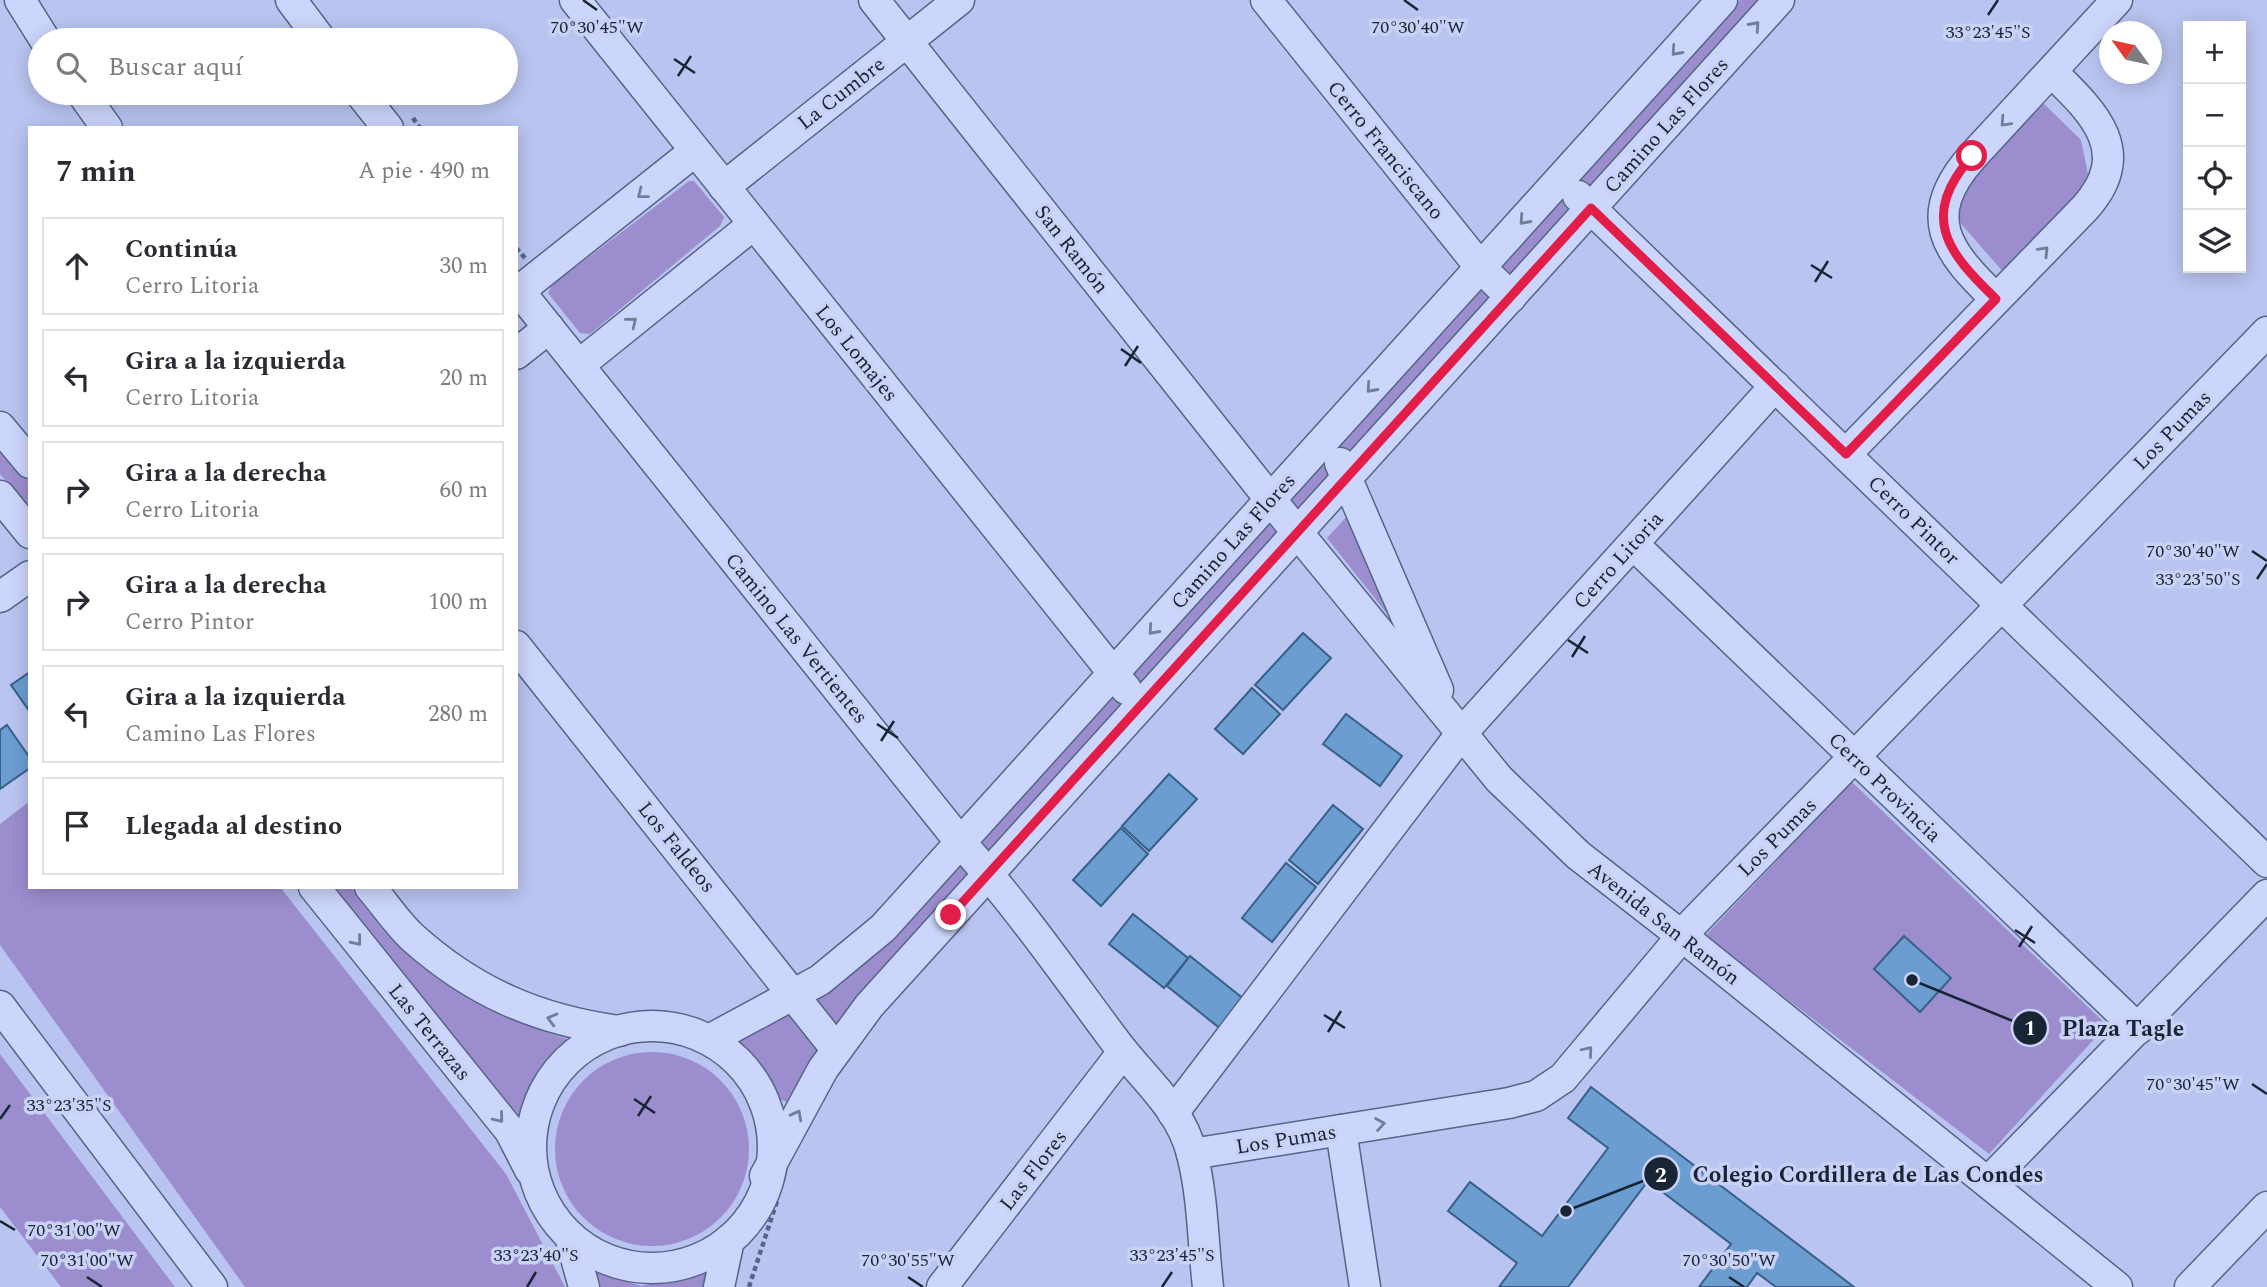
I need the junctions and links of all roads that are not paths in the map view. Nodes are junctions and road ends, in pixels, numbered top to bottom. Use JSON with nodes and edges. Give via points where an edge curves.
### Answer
{"nodes":[{"id":1,"x":20,"y":0,"type":"edge"},
{"id":2,"x":291,"y":0,"type":"edge"},
{"id":3,"x":575,"y":0,"type":"edge"},
{"id":4,"x":874,"y":0,"type":"edge"},
{"id":5,"x":959,"y":0,"type":"edge"},
{"id":6,"x":1266,"y":0,"type":"edge"},
{"id":7,"x":1722,"y":0,"type":"edge"},
{"id":8,"x":1779,"y":0,"type":"edge"},
{"id":9,"x":2118,"y":0,"type":"edge"},
{"id":10,"x":38,"y":28,"type":"edge"},
{"id":11,"x":312,"y":28,"type":"edge"},
{"id":12,"x":907,"y":41,"type":"junction"},
{"id":13,"x":2052,"y":72,"type":"junction"},
{"id":14,"x":91,"y":105,"type":"edge"},
{"id":15,"x":370,"y":105,"type":"edge"},
{"id":16,"x":106,"y":126,"type":"edge"},
{"id":17,"x":386,"y":126,"type":"edge"},
{"id":18,"x":695,"y":151,"type":"junction"},
{"id":19,"x":1560,"y":179,"type":"junction"},
{"id":20,"x":724,"y":187,"type":"junction"},
{"id":21,"x":1591,"y":208,"type":"junction"},
{"id":22,"x":754,"y":224,"type":"junction"},
{"id":23,"x":1481,"y":268,"type":"junction"},
{"id":24,"x":518,"y":289,"type":"edge"},
{"id":25,"x":1511,"y":297,"type":"junction"},
{"id":26,"x":1996,"y":299,"type":"junction"},
{"id":27,"x":549,"y":328,"type":"junction"},
{"id":28,"x":2267,"y":332,"type":"edge"},
{"id":29,"x":518,"y":352,"type":"edge"},
{"id":30,"x":579,"y":365,"type":"junction"},
{"id":31,"x":1775,"y":386,"type":"junction"},
{"id":32,"x":0,"y":427,"type":"edge"},
{"id":33,"x":1326,"y":438,"type":"junction"},
{"id":34,"x":1846,"y":454,"type":"junction"},
{"id":35,"x":28,"y":461,"type":"edge"},
{"id":36,"x":1348,"y":478,"type":"junction"},
{"id":37,"x":0,"y":496,"type":"edge"},
{"id":38,"x":1270,"y":499,"type":"junction"},
{"id":39,"x":28,"y":531,"type":"edge"},
{"id":40,"x":1298,"y":533,"type":"junction"},
{"id":41,"x":1633,"y":544,"type":"junction"},
{"id":42,"x":28,"y":577,"type":"edge"},
{"id":43,"x":0,"y":597,"type":"edge"},
{"id":44,"x":2002,"y":606,"type":"junction"},
{"id":45,"x":518,"y":649,"type":"edge"},
{"id":46,"x":1113,"y":675,"type":"junction"},
{"id":47,"x":1140,"y":705,"type":"junction"},
{"id":48,"x":1456,"y":727,"type":"junction"},
{"id":49,"x":1856,"y":758,"type":"junction"},
{"id":50,"x":961,"y":843,"type":"junction"},
{"id":51,"x":2267,"y":862,"type":"edge"},
{"id":52,"x":989,"y":873,"type":"junction"},
{"id":53,"x":316,"y":889,"type":"edge"},
{"id":54,"x":372,"y":889,"type":"edge"},
{"id":55,"x":2267,"y":895,"type":"edge"},
{"id":56,"x":1682,"y":936,"type":"junction"},
{"id":57,"x":794,"y":995,"type":"junction"},
{"id":58,"x":0,"y":1006,"type":"edge"},
{"id":59,"x":2137,"y":1029,"type":"junction"},
{"id":60,"x":619,"y":1031,"type":"junction"},
{"id":61,"x":709,"y":1040,"type":"junction"},
{"id":62,"x":836,"y":1049,"type":"junction"},
{"id":63,"x":1124,"y":1052,"type":"junction"},
{"id":64,"x":1173,"y":1113,"type":"junction"},
{"id":65,"x":1341,"y":1130,"type":"junction"},
{"id":66,"x":1192,"y":1154,"type":"junction"},
{"id":67,"x":765,"y":1176,"type":"junction"},
{"id":68,"x":537,"y":1182,"type":"junction"},
{"id":69,"x":1988,"y":1182,"type":"junction"},
{"id":70,"x":2267,"y":1207,"type":"edge"},
{"id":71,"x":570,"y":1236,"type":"junction"},
{"id":72,"x":729,"y":1240,"type":"junction"},
{"id":73,"x":212,"y":1287,"type":"edge"},
{"id":74,"x":584,"y":1287,"type":"edge"},
{"id":75,"x":719,"y":1287,"type":"edge"},
{"id":76,"x":942,"y":1287,"type":"edge"},
{"id":77,"x":1208,"y":1287,"type":"edge"},
{"id":78,"x":1365,"y":1287,"type":"edge"},
{"id":79,"x":2117,"y":1287,"type":"edge"},
{"id":80,"x":2190,"y":1287,"type":"edge"}],
"edges":[{"from":1,"to":10,"type":"street"},
{"from":2,"to":11,"type":"street"},
{"from":3,"to":18,"type":"street","name":"Los Lomajes"},
{"from":4,"to":12,"type":"street","name":"San Ramón"},
{"from":5,"to":12,"type":"street","name":"La Cumbre"},
{"from":6,"to":23,"type":"street","name":"Cerro Franciscano"},
{"from":7,"to":19,"type":"street","name":"Camino Las Flores","one_way":true},
{"from":21,"to":8,"type":"street","name":"Camino Las Flores","one_way":true},
{"from":9,"to":13,"type":"street"},
{"from":12,"to":20,"type":"street","name":"La Cumbre"},
{"from":12,"to":38,"type":"street","name":"San Ramón"},
{"from":13,"to":26,"type":"street","one_way":true,"via":[[1962,169],[1947,197],[1944,223],[1951,250]]},
{"from":26,"to":13,"type":"street","one_way":true,"via":[[2094,199],[2106,175],[2107,147],[2097,118]]},
{"from":14,"to":16,"type":"street"},
{"from":15,"to":17,"type":"street"},
{"from":18,"to":20,"type":"street","name":"Los Lomajes"},
{"from":18,"to":24,"type":"street","one_way":true},
{"from":19,"to":21,"type":"street","name":"Cerro Pintor"},
{"from":19,"to":23,"type":"street","name":"Camino Las Flores","one_way":true},
{"from":20,"to":22,"type":"street","name":"Los Lomajes"},
{"from":21,"to":25,"type":"street","name":"Camino Las Flores"},
{"from":21,"to":31,"type":"street","name":"Cerro Pintor"},
{"from":30,"to":22,"type":"street","one_way":true},
{"from":22,"to":46,"type":"street","name":"Los Lomajes"},
{"from":23,"to":25,"type":"street","name":"Cerro Franciscano"},
{"from":23,"to":33,"type":"street","name":"Camino Las Flores","one_way":true},
{"from":24,"to":27,"type":"street","name":"Camino Las Vertientes"},
{"from":25,"to":36,"type":"street","name":"Camino Las Flores"},
{"from":26,"to":34,"type":"street"},
{"from":27,"to":29,"type":"street"},
{"from":27,"to":30,"type":"street","name":"Camino Las Vertientes"},
{"from":28,"to":44,"type":"street","name":"Los Pumas"},
{"from":30,"to":50,"type":"street","name":"Camino Las Vertientes"},
{"from":31,"to":34,"type":"street","name":"Cerro Pintor"},
{"from":31,"to":41,"type":"street","name":"Cerro Litoria"},
{"from":32,"to":35,"type":"street"},
{"from":33,"to":36,"type":"street"},
{"from":33,"to":38,"type":"street","name":"Camino Las Flores"},
{"from":34,"to":44,"type":"street","name":"Cerro Pintor"},
{"from":36,"to":40,"type":"street","name":"Camino Las Flores"},
{"from":36,"to":48,"type":"street"},
{"from":37,"to":39,"type":"street"},
{"from":38,"to":40,"type":"street","name":"Avenida San Ramón"},
{"from":38,"to":46,"type":"street","name":"Camino Las Flores","one_way":true},
{"from":40,"to":47,"type":"street","name":"Camino Las Flores"},
{"from":40,"to":48,"type":"street","name":"Avenida San Ramón"},
{"from":41,"to":48,"type":"street","name":"Cerro Litoria"},
{"from":41,"to":49,"type":"street","name":"Cerro Provincia"},
{"from":42,"to":43,"type":"street"},
{"from":44,"to":49,"type":"street","name":"Los Pumas"},
{"from":44,"to":51,"type":"street","name":"Cerro Pintor"},
{"from":45,"to":57,"type":"street","name":"Los Faldeos"},
{"from":46,"to":47,"type":"street","name":"Los Lomajes"},
{"from":46,"to":50,"type":"street","name":"Camino Las Flores"},
{"from":47,"to":52,"type":"street","name":"Camino Las Flores"},
{"from":48,"to":56,"type":"street","name":"Avenida San Ramón","via":[[1537,818]]},
{"from":48,"to":64,"type":"street","name":"Cerro Litoria"},
{"from":49,"to":56,"type":"street","name":"Los Pumas"},
{"from":49,"to":59,"type":"street","name":"Cerro Provincia"},
{"from":50,"to":52,"type":"street","name":"Camino Las Vertientes"},
{"from":50,"to":57,"type":"street","name":"Camino Las Flores","via":[[865,946]]},
{"from":52,"to":62,"type":"street","name":"Camino Las Flores"},
{"from":52,"to":63,"type":"street","name":"Camino Las Vertientes"},
{"from":53,"to":68,"type":"street","name":"Las Terrazas","one_way":true,"via":[[510,1131]]},
{"from":60,"to":54,"type":"street","one_way":true,"via":[[536,1014],[499,997],[411,936]]},
{"from":55,"to":59,"type":"street"},
{"from":65,"to":56,"type":"street","name":"Los Pumas","one_way":true,"via":[[1509,1103],[1548,1090],[1577,1065]]},
{"from":56,"to":69,"type":"street","name":"Avenida San Ramón"},
{"from":57,"to":61,"type":"street","name":"Camino Las Flores"},
{"from":57,"to":62,"type":"street","name":"Los Faldeos"},
{"from":58,"to":73,"type":"street"},
{"from":59,"to":69,"type":"street"},
{"from":60,"to":61,"type":"street","via":[[655,1026]]},
{"from":60,"to":68,"type":"street","via":[[581,1049],[545,1092],[533,1127]]},
{"from":61,"to":67,"type":"street","via":[[728,1052],[758,1087],[771,1130]]},
{"from":67,"to":62,"type":"street","name":"Camino Las Flores","one_way":true},
{"from":63,"to":64,"type":"street","name":"Camino Las Vertientes"},
{"from":63,"to":76,"type":"street","name":"Las Flores"},
{"from":64,"to":66,"type":"street","name":"Camino Las Vertientes"},
{"from":65,"to":66,"type":"street","name":"Los Pumas"},
{"from":65,"to":78,"type":"street"},
{"from":66,"to":77,"type":"street","name":"Camino Las Vertientes"},
{"from":67,"to":72,"type":"street","via":[[746,1222]]},
{"from":68,"to":71,"type":"street","via":[[553,1217]]},
{"from":69,"to":79,"type":"street","name":"Avenida San Ramón"},
{"from":70,"to":80,"type":"street"},
{"from":71,"to":72,"type":"street","via":[[610,1262],[641,1270],[688,1264]]},
{"from":71,"to":74,"type":"street"},
{"from":72,"to":75,"type":"street"}]}
